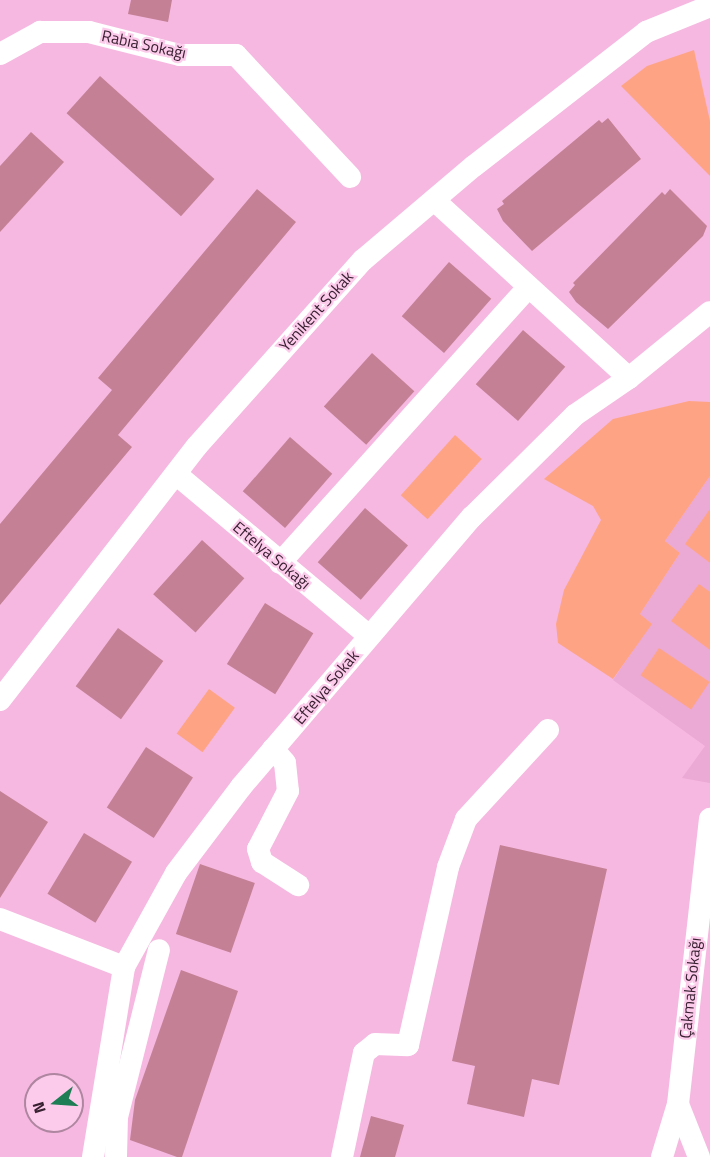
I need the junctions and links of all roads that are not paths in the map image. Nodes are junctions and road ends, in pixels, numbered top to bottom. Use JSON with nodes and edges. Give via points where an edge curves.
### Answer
{"nodes":[{"id":1,"x":710,"y":6,"type":"edge"},
{"id":2,"x":0,"y":54,"type":"edge"},
{"id":3,"x":350,"y":177,"type":"dead end"},
{"id":4,"x":434,"y":200,"type":"junction"},
{"id":5,"x":527,"y":288,"type":"junction"},
{"id":6,"x":710,"y":312,"type":"edge"},
{"id":7,"x":629,"y":378,"type":"junction"},
{"id":8,"x":176,"y":474,"type":"junction"},
{"id":9,"x":280,"y":563,"type":"junction"},
{"id":10,"x":369,"y":636,"type":"junction"},
{"id":11,"x":0,"y":700,"type":"edge"},
{"id":12,"x":548,"y":730,"type":"dead end"},
{"id":13,"x":273,"y":749,"type":"junction"},
{"id":14,"x":710,"y":819,"type":"edge"},
{"id":15,"x":298,"y":885,"type":"dead end"},
{"id":16,"x":0,"y":919,"type":"edge"},
{"id":17,"x":702,"y":934,"type":"edge"},
{"id":18,"x":159,"y":950,"type":"dead end"},
{"id":19,"x":124,"y":967,"type":"junction"},
{"id":20,"x":678,"y":1104,"type":"junction"},
{"id":21,"x":93,"y":1157,"type":"edge"},
{"id":22,"x":116,"y":1157,"type":"edge"},
{"id":23,"x":342,"y":1157,"type":"edge"},
{"id":24,"x":662,"y":1157,"type":"edge"},
{"id":25,"x":699,"y":1157,"type":"edge"}],
"edges":[{"from":1,"to":4,"type":"street","name":"Yenikent Sokak","via":[[645,32]]},
{"from":2,"to":3,"type":"street","name":"Rabia Sokağı","via":[[40,32],[89,32],[180,55],[236,55]]},
{"from":4,"to":5,"type":"street"},
{"from":4,"to":8,"type":"street","name":"Yenikent Sokak","via":[[363,260],[248,386]]},
{"from":5,"to":7,"type":"street"},
{"from":5,"to":9,"type":"street"},
{"from":6,"to":7,"type":"street","name":"Eftelya Sokak"},
{"from":7,"to":10,"type":"street","name":"Eftelya Sokak","via":[[575,415],[472,517]]},
{"from":8,"to":9,"type":"street","name":"Eftelya Sokağı"},
{"from":8,"to":11,"type":"street","name":"Yenikent Sokak"},
{"from":9,"to":10,"type":"street","name":"Eftelya Sokağı"},
{"from":10,"to":13,"type":"street","name":"Eftelya Sokak"},
{"from":12,"to":23,"type":"street","via":[[466,819],[448,867],[408,1045],[375,1044],[364,1053]]},
{"from":13,"to":15,"type":"street","via":[[285,763],[288,791],[258,849],[262,862]]},
{"from":13,"to":19,"type":"street","name":"Eftelya Sokak","via":[[176,873]]},
{"from":14,"to":17,"type":"street","name":"Çakmak Sokağı"},
{"from":16,"to":19,"type":"street"},
{"from":17,"to":20,"type":"street","name":"Çakmak Sokağı"},
{"from":18,"to":22,"type":"street","via":[[117,1117]]},
{"from":19,"to":21,"type":"street","name":"Eftelya Sokak"},
{"from":20,"to":24,"type":"street","name":"Çakmak Sokağı"},
{"from":20,"to":25,"type":"street"}]}
